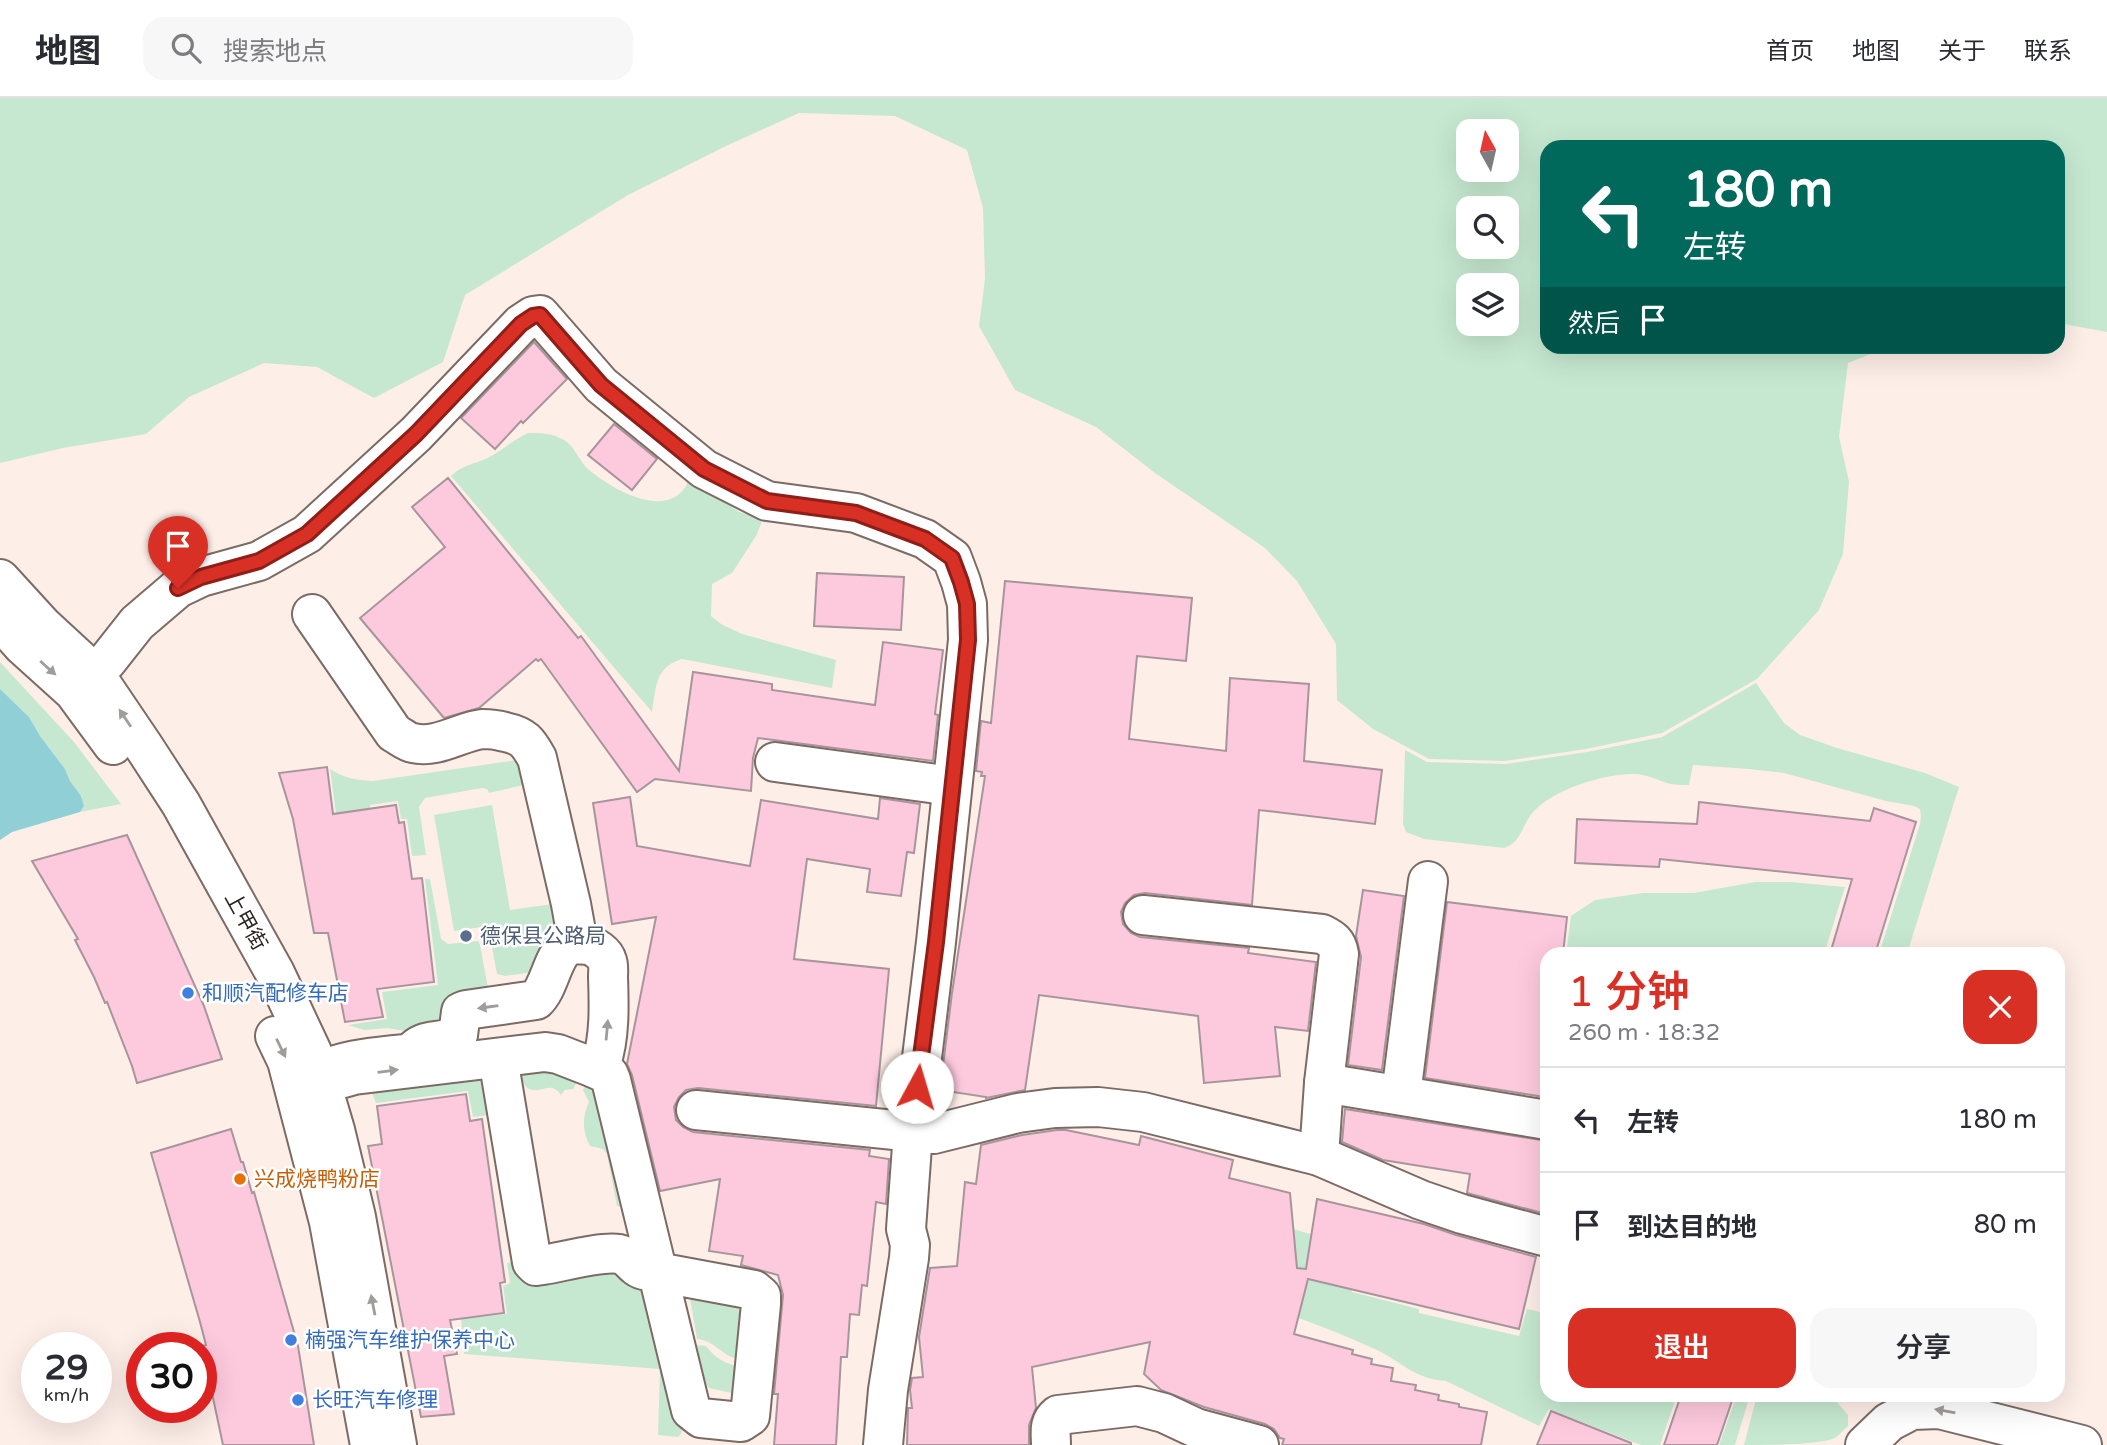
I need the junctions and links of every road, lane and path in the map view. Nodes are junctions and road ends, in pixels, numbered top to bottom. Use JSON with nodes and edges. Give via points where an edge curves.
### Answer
{"nodes":[{"id":1,"x":0,"y":579,"type":"edge"},
{"id":2,"x":312,"y":614,"type":"dead end"},
{"id":3,"x":0,"y":620,"type":"edge"},
{"id":4,"x":94,"y":673,"type":"junction"},
{"id":5,"x":775,"y":762,"type":"dead end"},
{"id":6,"x":952,"y":786,"type":"junction"},
{"id":7,"x":1428,"y":881,"type":"dead end"},
{"id":8,"x":1143,"y":915,"type":"dead end"},
{"id":9,"x":575,"y":944,"type":"junction"},
{"id":10,"x":498,"y":1058,"type":"junction"},
{"id":11,"x":594,"y":1068,"type":"junction"},
{"id":12,"x":320,"y":1078,"type":"junction"},
{"id":13,"x":1324,"y":1083,"type":"junction"},
{"id":14,"x":1401,"y":1095,"type":"junction"},
{"id":15,"x":696,"y":1110,"type":"dead end"},
{"id":16,"x":1540,"y":1119,"type":"edge"},
{"id":17,"x":913,"y":1132,"type":"junction"},
{"id":18,"x":1319,"y":1156,"type":"junction"},
{"id":19,"x":1540,"y":1235,"type":"edge"},
{"id":20,"x":1999,"y":1433,"type":"edge"},
{"id":21,"x":370,"y":1445,"type":"edge"},
{"id":22,"x":397,"y":1445,"type":"edge"},
{"id":23,"x":883,"y":1445,"type":"edge"},
{"id":24,"x":1051,"y":1445,"type":"edge"},
{"id":25,"x":1259,"y":1445,"type":"edge"},
{"id":26,"x":1865,"y":1445,"type":"edge"},
{"id":27,"x":2082,"y":1445,"type":"edge"}],
"edges":[{"from":1,"to":4,"type":"street","name":"上甲街"},
{"from":2,"to":9,"type":"street","via":[[394,733],[412,743],[428,744],[481,729],[520,736],[530,745],[537,758],[571,904]]},
{"from":3,"to":21,"type":"street","name":"上甲街","one_way":true,"via":[[74,692],[186,854],[287,1061],[329,1222]]},
{"from":4,"to":6,"type":"street","via":[[137,623],[178,588],[259,561],[307,534],[416,434],[521,324],[540,315],[601,385],[704,469],[767,501],[856,513],[925,539],[952,558],[967,604],[968,640]]},
{"from":12,"to":4,"type":"street","name":"上甲街","one_way":true,"via":[[275,974],[181,804]]},
{"from":5,"to":6,"type":"street"},
{"from":6,"to":17,"type":"street"},
{"from":7,"to":14,"type":"street"},
{"from":8,"to":13,"type":"street","via":[[1322,934],[1331,939],[1339,954]]},
{"from":11,"to":9,"type":"street","one_way":true,"via":[[604,1055],[607,960],[598,950]]},
{"from":9,"to":12,"type":"street","one_way":true,"via":[[565,948],[536,1000],[466,1010],[459,1017],[458,1035],[449,1040],[421,1043],[411,1053],[330,1066]]},
{"from":10,"to":11,"type":"street","via":[[545,1052]]},
{"from":10,"to":11,"type":"street","via":[[532,1262],[536,1266],[621,1254],[637,1267],[657,1272],[611,1080]]},
{"from":12,"to":10,"type":"street","one_way":true},
{"from":22,"to":12,"type":"street","name":"上甲街","one_way":true,"via":[[356,1217]]},
{"from":13,"to":14,"type":"street"},
{"from":13,"to":18,"type":"street"},
{"from":14,"to":16,"type":"street"},
{"from":15,"to":17,"type":"street"},
{"from":17,"to":18,"type":"street","via":[[934,1135],[1018,1113],[1098,1107],[1143,1112]]},
{"from":17,"to":23,"type":"street","via":[[906,1229],[909,1258]]},
{"from":18,"to":19,"type":"street","via":[[1421,1200]]},
{"from":20,"to":26,"type":"street","one_way":true,"via":[[1939,1409],[1912,1410],[1889,1422]]},
{"from":20,"to":27,"type":"street"},
{"from":24,"to":25,"type":"street","via":[[1050,1426],[1058,1415],[1137,1406]]}]}
